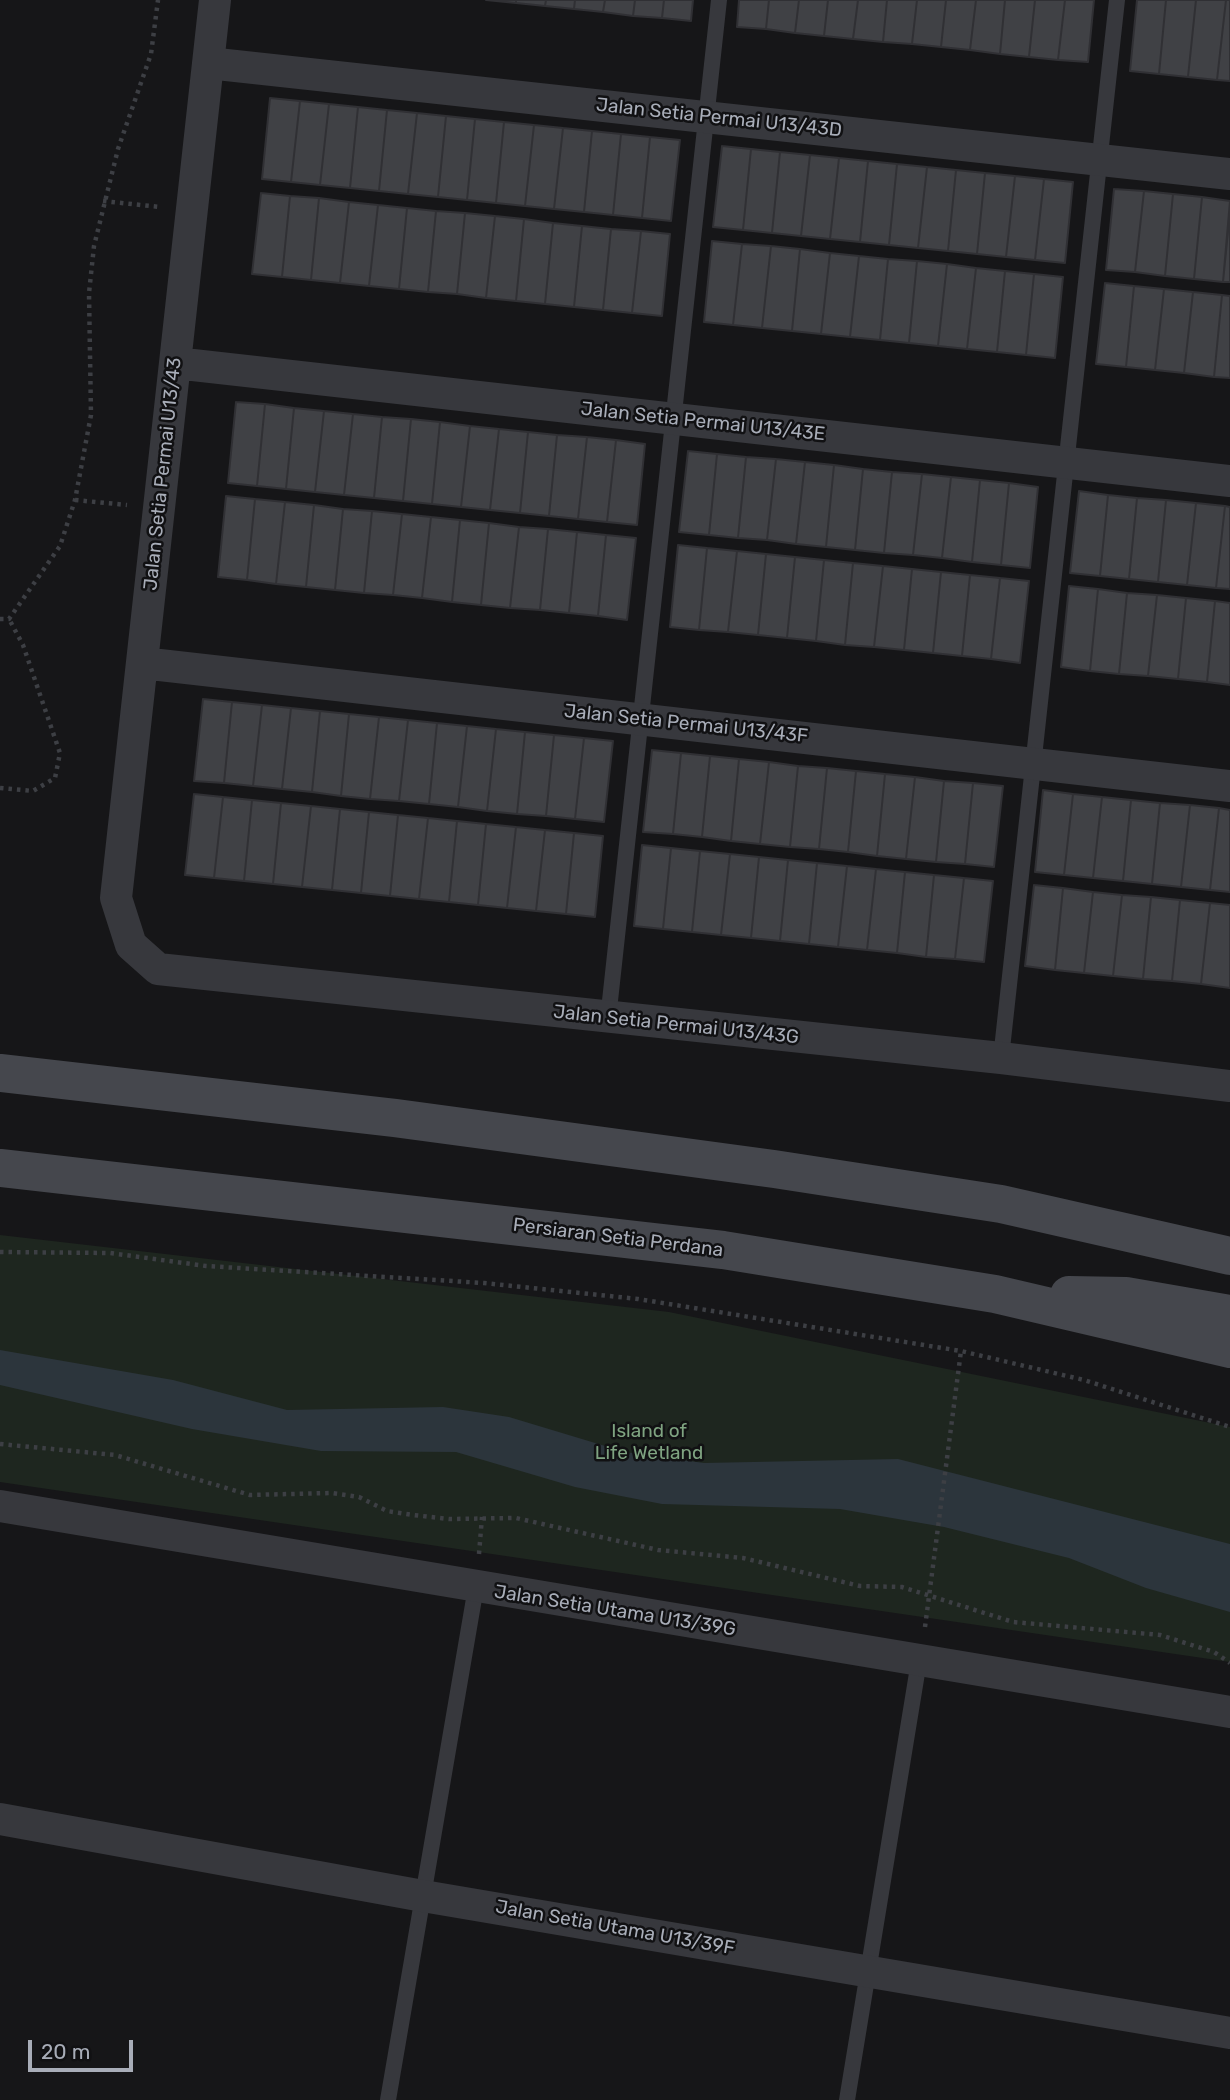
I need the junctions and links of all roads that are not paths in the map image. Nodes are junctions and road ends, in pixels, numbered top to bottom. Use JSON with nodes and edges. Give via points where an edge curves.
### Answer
{"nodes":[{"id":1,"x":215,"y":0,"type":"edge"},
{"id":2,"x":719,"y":0,"type":"edge"},
{"id":3,"x":1117,"y":0,"type":"edge"},
{"id":4,"x":208,"y":63,"type":"junction"},
{"id":5,"x":706,"y":117,"type":"junction"},
{"id":6,"x":1100,"y":160,"type":"junction"},
{"id":7,"x":1230,"y":174,"type":"edge"},
{"id":8,"x":175,"y":363,"type":"junction"},
{"id":9,"x":674,"y":419,"type":"junction"},
{"id":10,"x":1066,"y":463,"type":"junction"},
{"id":11,"x":1230,"y":481,"type":"edge"},
{"id":12,"x":142,"y":663,"type":"junction"},
{"id":13,"x":640,"y":719,"type":"junction"},
{"id":14,"x":1033,"y":764,"type":"junction"},
{"id":15,"x":1230,"y":786,"type":"edge"},
{"id":16,"x":131,"y":945,"type":"joint"},
{"id":17,"x":608,"y":1019,"type":"junction"},
{"id":18,"x":1001,"y":1058,"type":"junction"},
{"id":19,"x":0,"y":1073,"type":"edge"},
{"id":20,"x":1230,"y":1086,"type":"edge"},
{"id":21,"x":0,"y":1100,"type":"edge"},
{"id":22,"x":395,"y":1118,"type":"junction"},
{"id":23,"x":0,"y":1168,"type":"edge"},
{"id":24,"x":68,"y":1176,"type":"junction"},
{"id":25,"x":0,"y":1190,"type":"edge"},
{"id":26,"x":1080,"y":1221,"type":"junction"},
{"id":27,"x":1230,"y":1233,"type":"edge"},
{"id":28,"x":1230,"y":1256,"type":"edge"},
{"id":29,"x":995,"y":1294,"type":"junction"},
{"id":30,"x":1230,"y":1314,"type":"edge"},
{"id":31,"x":1230,"y":1349,"type":"edge"},
{"id":32,"x":0,"y":1506,"type":"edge"},
{"id":33,"x":476,"y":1587,"type":"junction"},
{"id":34,"x":919,"y":1661,"type":"junction"},
{"id":35,"x":1230,"y":1712,"type":"edge"},
{"id":36,"x":0,"y":1819,"type":"edge"},
{"id":37,"x":423,"y":1896,"type":"junction"},
{"id":38,"x":868,"y":1972,"type":"junction"},
{"id":39,"x":1230,"y":2033,"type":"edge"},
{"id":40,"x":388,"y":2100,"type":"edge"},
{"id":41,"x":847,"y":2100,"type":"edge"}],
"edges":[{"from":1,"to":4,"type":"street","name":"Jalan Setia Permai U13/43"},
{"from":2,"to":5,"type":"lane"},
{"from":3,"to":6,"type":"lane"},
{"from":4,"to":5,"type":"street","name":"Jalan Setia Permai U13/43D"},
{"from":4,"to":8,"type":"street","name":"Jalan Setia Permai U13/43"},
{"from":5,"to":6,"type":"street","name":"Jalan Setia Permai U13/43D"},
{"from":5,"to":9,"type":"lane"},
{"from":6,"to":7,"type":"street","name":"Jalan Setia Permai U13/43D"},
{"from":6,"to":10,"type":"lane"},
{"from":8,"to":9,"type":"street","name":"Jalan Setia Permai U13/43E"},
{"from":8,"to":12,"type":"street","name":"Jalan Setia Permai U13/43"},
{"from":9,"to":10,"type":"street","name":"Jalan Setia Permai U13/43E"},
{"from":9,"to":13,"type":"lane"},
{"from":10,"to":11,"type":"street","name":"Jalan Setia Permai U13/43E"},
{"from":10,"to":14,"type":"lane"},
{"from":12,"to":13,"type":"street","name":"Jalan Setia Permai U13/43F"},
{"from":12,"to":16,"type":"street","name":"Jalan Setia Permai U13/43","via":[[116,898]]},
{"from":13,"to":14,"type":"street","name":"Jalan Setia Permai U13/43F"},
{"from":13,"to":17,"type":"lane"},
{"from":14,"to":15,"type":"street","name":"Jalan Setia Permai U13/43F"},
{"from":14,"to":18,"type":"lane"},
{"from":16,"to":17,"type":"street","name":"Jalan Setia Permai U13/43G","via":[[158,969]]},
{"from":17,"to":18,"type":"street","name":"Jalan Setia Permai U13/43G"},
{"from":18,"to":20,"type":"street","name":"Jalan Setia Permai U13/43G"},
{"from":19,"to":22,"type":"main road"},
{"from":21,"to":22,"type":"main road","via":[[210,1122]]},
{"from":22,"to":26,"type":"main road","via":[[787,1171]]},
{"from":23,"to":24,"type":"main road","name":"Persiaran Setia Perdana"},
{"from":24,"to":25,"type":"main road"},
{"from":24,"to":29,"type":"main road","name":"Persiaran Setia Perdana","via":[[723,1250]]},
{"from":26,"to":27,"type":"main road"},
{"from":26,"to":28,"type":"main road"},
{"from":29,"to":30,"type":"main road","via":[[1126,1296]]},
{"from":29,"to":31,"type":"main road","name":"Persiaran Setia Perdana"},
{"from":32,"to":33,"type":"street","name":"Jalan Setia Utama U13/39G"},
{"from":33,"to":34,"type":"street","name":"Jalan Setia Utama U13/39G"},
{"from":33,"to":37,"type":"lane"},
{"from":34,"to":35,"type":"street","name":"Jalan Setia Utama U13/39G"},
{"from":34,"to":38,"type":"lane"},
{"from":36,"to":37,"type":"street","name":"Jalan Setia Utama U13/39F"},
{"from":37,"to":38,"type":"street","name":"Jalan Setia Utama U13/39F"},
{"from":37,"to":40,"type":"lane"},
{"from":38,"to":39,"type":"street","name":"Jalan Setia Utama U13/39F"},
{"from":38,"to":41,"type":"lane"}]}
